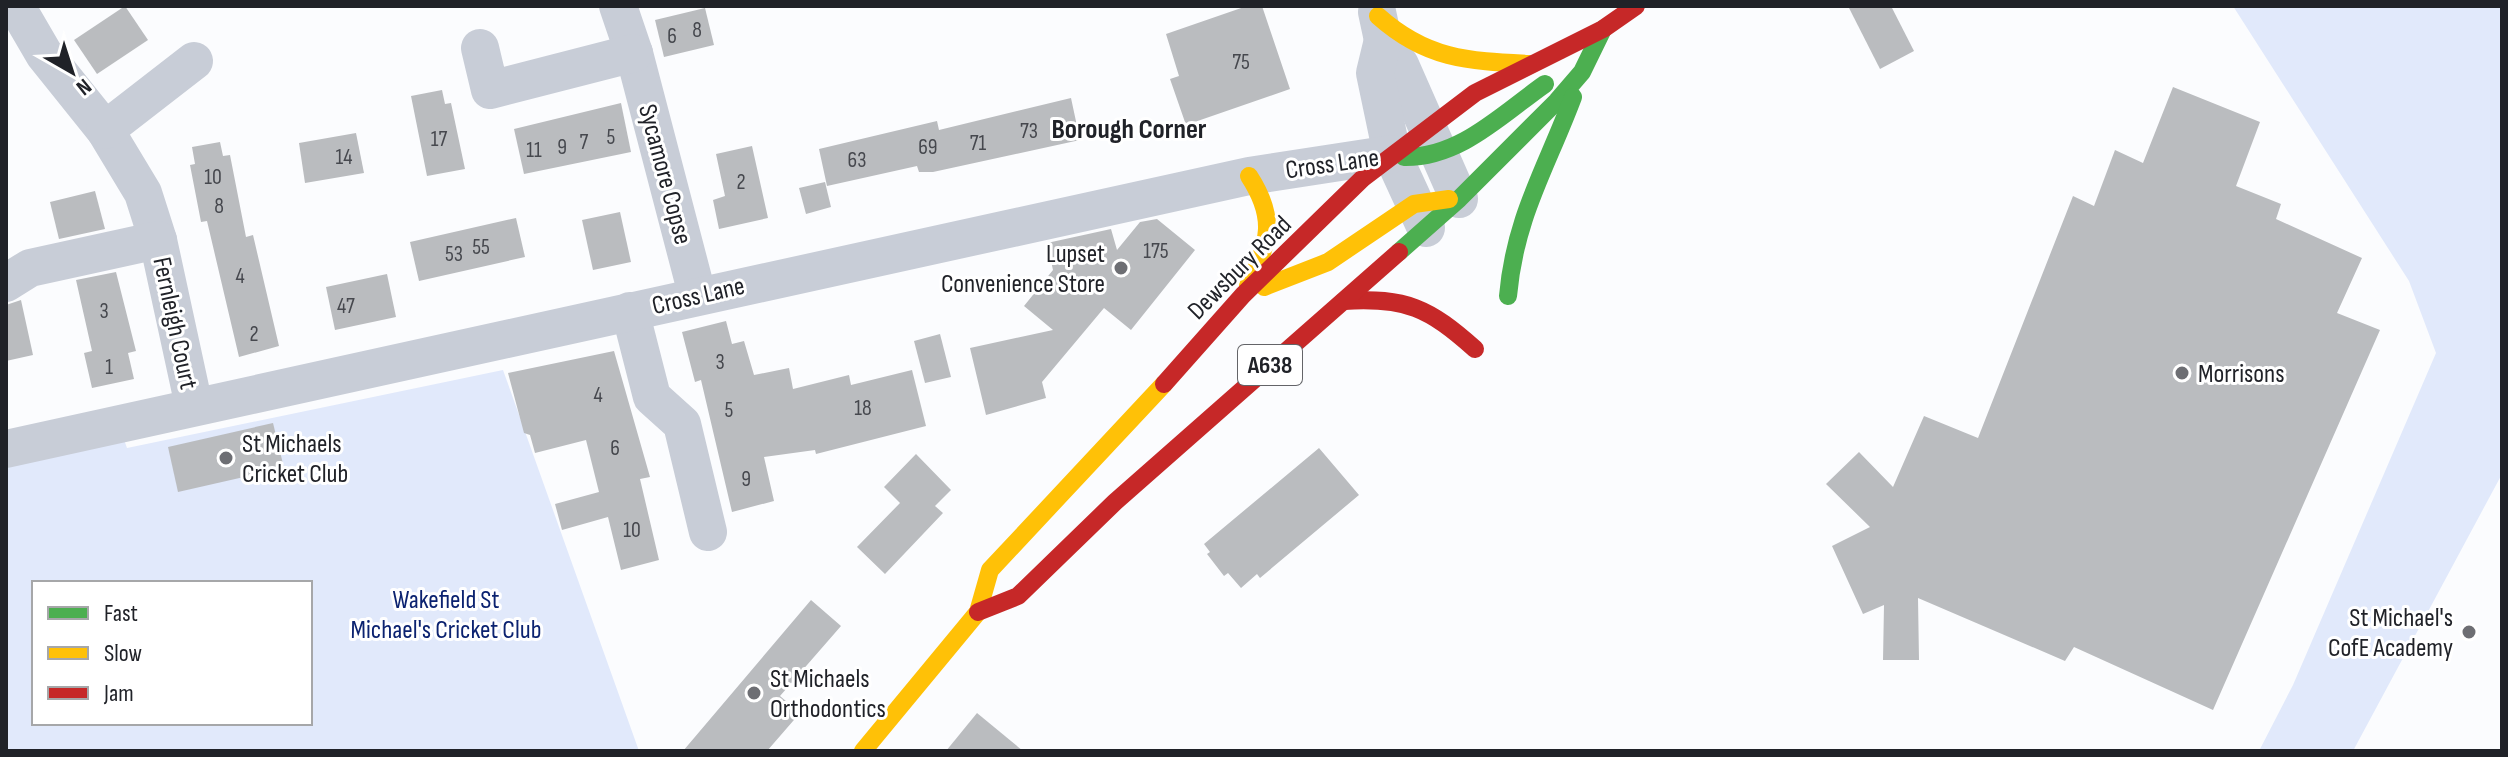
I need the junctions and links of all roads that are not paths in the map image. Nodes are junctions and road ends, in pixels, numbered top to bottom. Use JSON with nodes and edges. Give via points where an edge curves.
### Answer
{"nodes":[{"id":1,"x":16,"y":6,"type":"edge"},
{"id":2,"x":618,"y":6,"type":"edge"},
{"id":3,"x":1636,"y":6,"type":"edge"},
{"id":4,"x":1379,"y":21,"type":"edge"},
{"id":5,"x":1603,"y":29,"type":"junction"},
{"id":6,"x":480,"y":48,"type":"dead end"},
{"id":7,"x":634,"y":53,"type":"junction"},
{"id":8,"x":194,"y":61,"type":"dead end"},
{"id":9,"x":1529,"y":64,"type":"junction"},
{"id":10,"x":1582,"y":72,"type":"junction"},
{"id":11,"x":105,"y":130,"type":"junction"},
{"id":12,"x":1432,"y":141,"type":"junction"},
{"id":13,"x":1392,"y":154,"type":"junction"},
{"id":14,"x":1249,"y":176,"type":"junction"},
{"id":15,"x":1459,"y":199,"type":"junction"},
{"id":16,"x":1420,"y":216,"type":"junction"},
{"id":17,"x":158,"y":240,"type":"junction"},
{"id":18,"x":6,"y":283,"type":"edge"},
{"id":19,"x":697,"y":294,"type":"junction"},
{"id":20,"x":1243,"y":295,"type":"junction"},
{"id":21,"x":1508,"y":296,"type":"dead end"},
{"id":22,"x":1344,"y":301,"type":"junction"},
{"id":23,"x":630,"y":311,"type":"junction"},
{"id":24,"x":1475,"y":349,"type":"dead end"},
{"id":25,"x":194,"y":406,"type":"junction"},
{"id":26,"x":6,"y":449,"type":"edge"},
{"id":27,"x":708,"y":532,"type":"dead end"},
{"id":28,"x":978,"y":612,"type":"junction"},
{"id":29,"x":863,"y":751,"type":"edge"}],
"edges":[{"from":1,"to":11,"type":"street","name":"Fernleigh Court","via":[[44,54]]},
{"from":2,"to":7,"type":"street","name":"Sycamore Copse"},
{"from":3,"to":5,"type":"highway","name":"Dewsbury Road","number":"A638"},
{"from":4,"to":9,"type":"highway","via":[[1424,52]]},
{"from":4,"to":12,"type":"street"},
{"from":4,"to":13,"type":"street","via":[[1375,73]]},
{"from":5,"to":9,"type":"highway","name":"Dewsbury Road","number":"A638"},
{"from":5,"to":10,"type":"highway","name":"Dewsbury Road","number":"A638"},
{"from":6,"to":7,"type":"street","via":[[490,90]]},
{"from":7,"to":19,"type":"street","name":"Sycamore Copse"},
{"from":8,"to":11,"type":"street"},
{"from":9,"to":12,"type":"highway","name":"Dewsbury Road","number":"A638","via":[[1475,93]]},
{"from":10,"to":12,"type":"highway","via":[[1551,80],[1467,139]]},
{"from":10,"to":15,"type":"highway","name":"Dewsbury Road","number":"A638"},
{"from":10,"to":21,"type":"highway","via":[[1529,197],[1512,253]]},
{"from":11,"to":17,"type":"street","name":"Fernleigh Court","via":[[143,193]]},
{"from":12,"to":13,"type":"highway","name":"Dewsbury Road","number":"A638"},
{"from":12,"to":13,"type":"highway","via":[[1412,158]]},
{"from":12,"to":15,"type":"street"},
{"from":13,"to":14,"type":"street","name":"Cross Lane"},
{"from":13,"to":16,"type":"street"},
{"from":13,"to":20,"type":"highway","name":"Dewsbury Road","number":"A638"},
{"from":14,"to":19,"type":"street","name":"Cross Lane"},
{"from":14,"to":20,"type":"highway","via":[[1263,195],[1270,223],[1265,251]]},
{"from":15,"to":16,"type":"highway"},
{"from":15,"to":16,"type":"highway","name":"Dewsbury Road","number":"A638"},
{"from":16,"to":20,"type":"highway","via":[[1328,262]]},
{"from":16,"to":22,"type":"highway","name":"Dewsbury Road","number":"A638"},
{"from":17,"to":18,"type":"street","name":"Fernleigh Court","via":[[30,268]]},
{"from":17,"to":25,"type":"street","name":"Fernleigh Court"},
{"from":19,"to":23,"type":"street","name":"Cross Lane"},
{"from":20,"to":28,"type":"highway","name":"Dewsbury Road","number":"A638","via":[[990,570]]},
{"from":22,"to":24,"type":"highway","via":[[1407,301],[1444,321]]},
{"from":22,"to":28,"type":"highway","name":"Dewsbury Road","number":"A638","via":[[1115,502],[1018,596]]},
{"from":23,"to":25,"type":"street","name":"Cross Lane"},
{"from":23,"to":27,"type":"street","via":[[652,397],[682,424],[685,500]]},
{"from":25,"to":26,"type":"street","name":"Cross Lane"},
{"from":28,"to":29,"type":"highway","name":"Dewsbury Road","number":"A638"}]}
